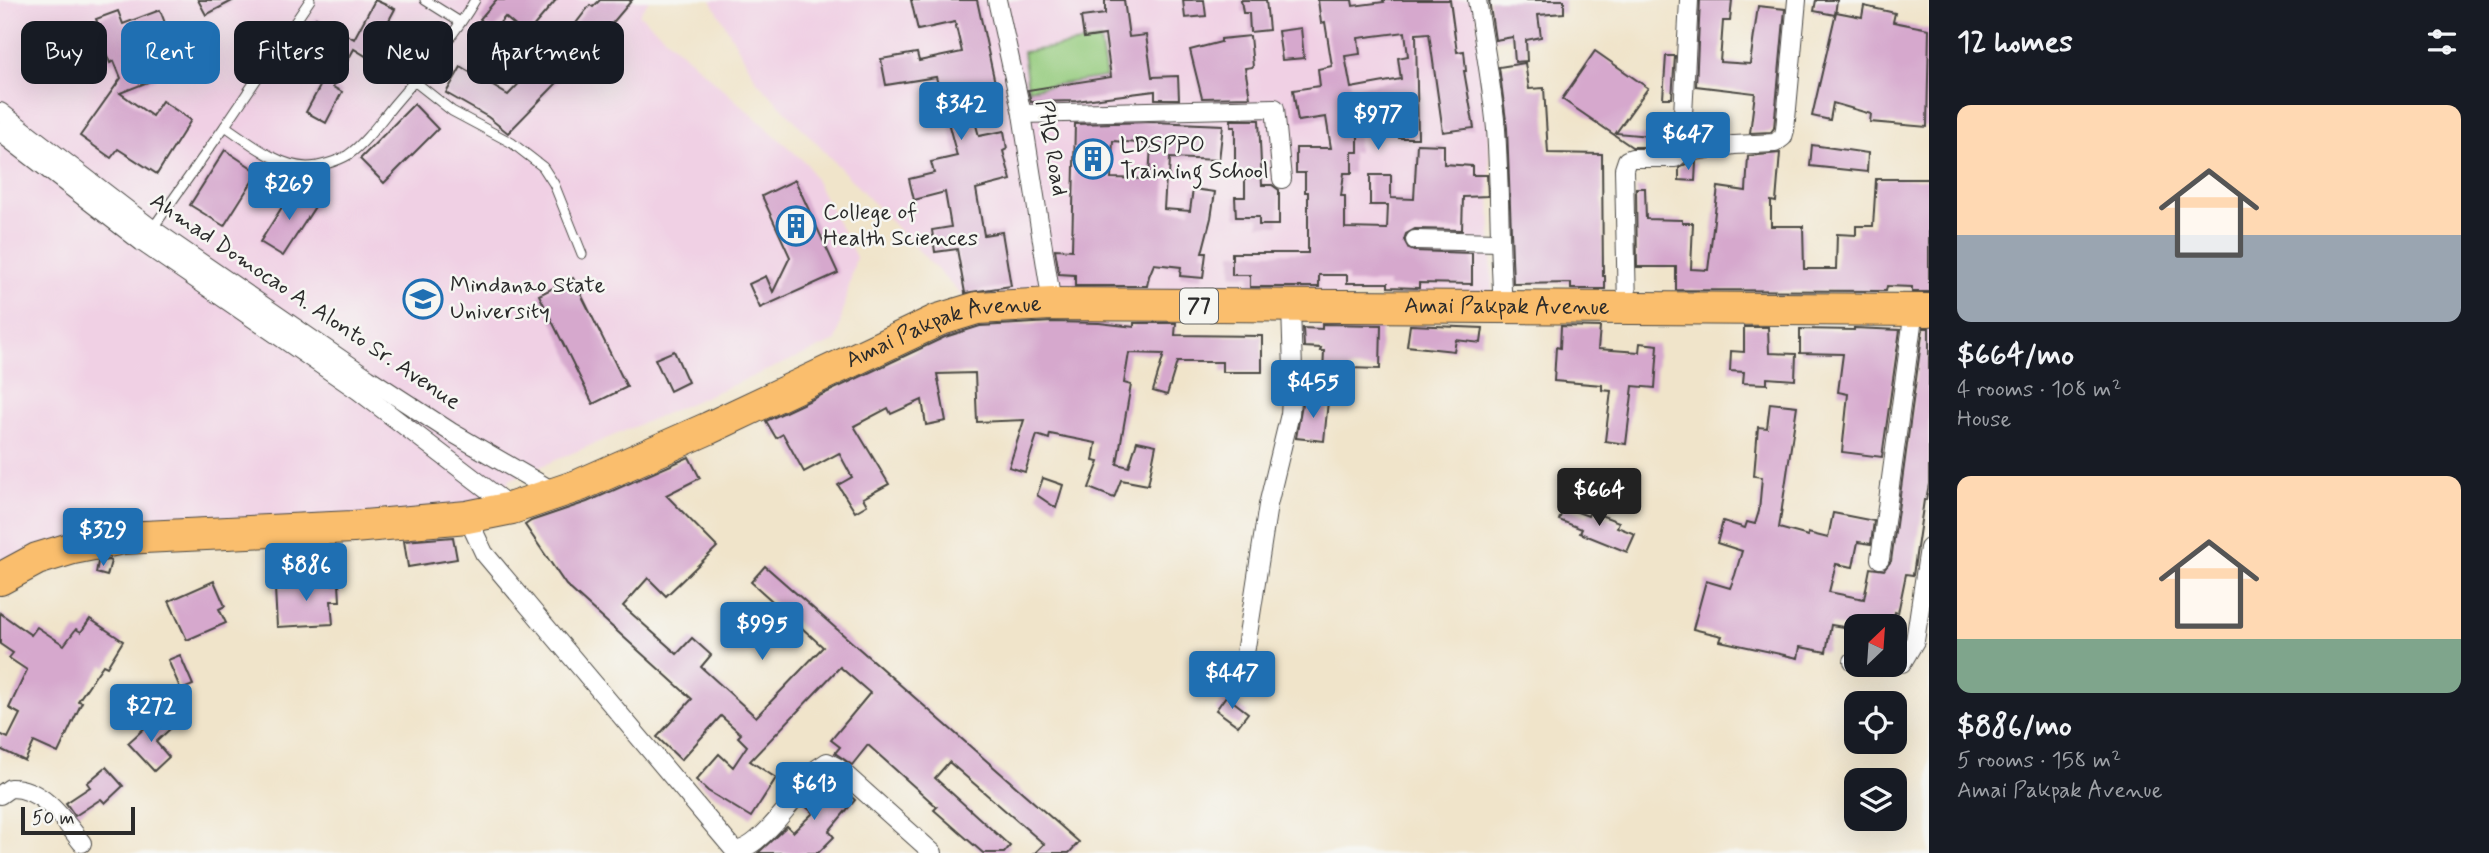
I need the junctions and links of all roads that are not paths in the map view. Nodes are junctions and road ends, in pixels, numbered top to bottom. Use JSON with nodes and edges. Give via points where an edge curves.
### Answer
{"nodes":[{"id":1,"x":310,"y":0,"type":"edge"},
{"id":2,"x":425,"y":0,"type":"edge"},
{"id":3,"x":475,"y":0,"type":"edge"},
{"id":4,"x":997,"y":0,"type":"edge"},
{"id":5,"x":1477,"y":0,"type":"edge"},
{"id":6,"x":1689,"y":0,"type":"edge"},
{"id":7,"x":1797,"y":0,"type":"edge"},
{"id":8,"x":460,"y":22,"type":"junction"},
{"id":9,"x":453,"y":31,"type":"edge"},
{"id":10,"x":412,"y":84,"type":"edge"},
{"id":11,"x":418,"y":84,"type":"edge"},
{"id":12,"x":0,"y":112,"type":"edge"},
{"id":13,"x":1022,"y":114,"type":"junction"},
{"id":14,"x":225,"y":126,"type":"junction"},
{"id":15,"x":0,"y":132,"type":"edge"},
{"id":16,"x":1681,"y":153,"type":"junction"},
{"id":17,"x":1282,"y":179,"type":"dead end"},
{"id":18,"x":147,"y":236,"type":"junction"},
{"id":19,"x":1415,"y":240,"type":"dead end"},
{"id":20,"x":1499,"y":242,"type":"junction"},
{"id":21,"x":582,"y":254,"type":"dead end"},
{"id":22,"x":1052,"y":304,"type":"junction"},
{"id":23,"x":1291,"y":307,"type":"junction"},
{"id":24,"x":1503,"y":307,"type":"junction"},
{"id":25,"x":1627,"y":308,"type":"junction"},
{"id":26,"x":1921,"y":310,"type":"edge"},
{"id":27,"x":412,"y":406,"type":"junction"},
{"id":28,"x":401,"y":423,"type":"junction"},
{"id":29,"x":480,"y":448,"type":"junction"},
{"id":30,"x":465,"y":472,"type":"junction"},
{"id":31,"x":558,"y":494,"type":"junction"},
{"id":32,"x":512,"y":508,"type":"junction"},
{"id":33,"x":467,"y":517,"type":"junction"},
{"id":34,"x":1929,"y":548,"type":"edge"},
{"id":35,"x":1880,"y":559,"type":"dead end"},
{"id":36,"x":0,"y":579,"type":"edge"},
{"id":37,"x":1908,"y":653,"type":"edge"},
{"id":38,"x":1242,"y":673,"type":"dead end"},
{"id":39,"x":0,"y":795,"type":"edge"},
{"id":40,"x":82,"y":843,"type":"dead end"},
{"id":41,"x":737,"y":852,"type":"edge"},
{"id":42,"x":933,"y":853,"type":"edge"}],
"edges":[{"from":1,"to":14,"type":"lane"},
{"from":2,"to":8,"type":"lane"},
{"from":3,"to":8,"type":"lane"},
{"from":4,"to":13,"type":"street","name":"PHQ Road"},
{"from":5,"to":20,"type":"street","via":[[1495,124]]},
{"from":6,"to":16,"type":"street"},
{"from":7,"to":16,"type":"street","via":[[1783,137],[1775,143]]},
{"from":8,"to":9,"type":"lane"},
{"from":10,"to":14,"type":"lane","via":[[370,134],[348,155],[330,163],[307,167],[288,163]]},
{"from":11,"to":21,"type":"lane","via":[[542,167],[554,184]]},
{"from":12,"to":18,"type":"street","name":"Ahmad Domocao A. Alonto Sr. Avenue"},
{"from":13,"to":17,"type":"street","via":[[1275,108]]},
{"from":13,"to":22,"type":"street","name":"PHQ Road"},
{"from":14,"to":18,"type":"lane"},
{"from":15,"to":18,"type":"street","name":"Ahmad Domocao A. Alonto Sr. Avenue"},
{"from":16,"to":25,"type":"street","via":[[1675,158],[1632,159],[1625,164]]},
{"from":18,"to":27,"type":"street","name":"Ahmad Domocao A. Alonto Sr. Avenue"},
{"from":18,"to":28,"type":"street","name":"Ahmad Domocao A. Alonto Sr. Avenue"},
{"from":19,"to":20,"type":"street"},
{"from":20,"to":24,"type":"street"},
{"from":22,"to":23,"type":"highway","name":"Amai Pakpak Avenue","number":"77"},
{"from":22,"to":31,"type":"highway","name":"Amai Pakpak Avenue","number":"77","via":[[977,308],[947,317]]},
{"from":23,"to":24,"type":"highway","name":"Amai Pakpak Avenue","number":"77"},
{"from":23,"to":38,"type":"street","via":[[1290,414],[1268,505]]},
{"from":24,"to":25,"type":"highway","name":"Amai Pakpak Avenue","number":"77"},
{"from":25,"to":26,"type":"highway","name":"Amai Pakpak Avenue","number":"77"},
{"from":26,"to":35,"type":"street"},
{"from":27,"to":28,"type":"street"},
{"from":27,"to":29,"type":"street","name":"Ahmad Domocao A. Alonto Sr. Avenue"},
{"from":28,"to":30,"type":"street","name":"Ahmad Domocao A. Alonto Sr. Avenue"},
{"from":29,"to":30,"type":"street"},
{"from":29,"to":31,"type":"street","name":"Ahmad Domocao A. Alonto Sr. Avenue"},
{"from":30,"to":32,"type":"street","name":"Ahmad Domocao A. Alonto Sr. Avenue"},
{"from":31,"to":32,"type":"highway","name":"Amai Pakpak Avenue","number":"77"},
{"from":32,"to":33,"type":"highway","name":"Amai Pakpak Avenue","number":"77"},
{"from":33,"to":36,"type":"highway","name":"Amai Pakpak Avenue","number":"77","via":[[123,538],[37,559]]},
{"from":33,"to":41,"type":"street","via":[[484,553]]},
{"from":34,"to":37,"type":"street","via":[[1915,641]]},
{"from":39,"to":40,"type":"street","via":[[10,788],[34,794],[57,812]]},
{"from":41,"to":42,"type":"street","via":[[764,835],[827,762]]}]}
